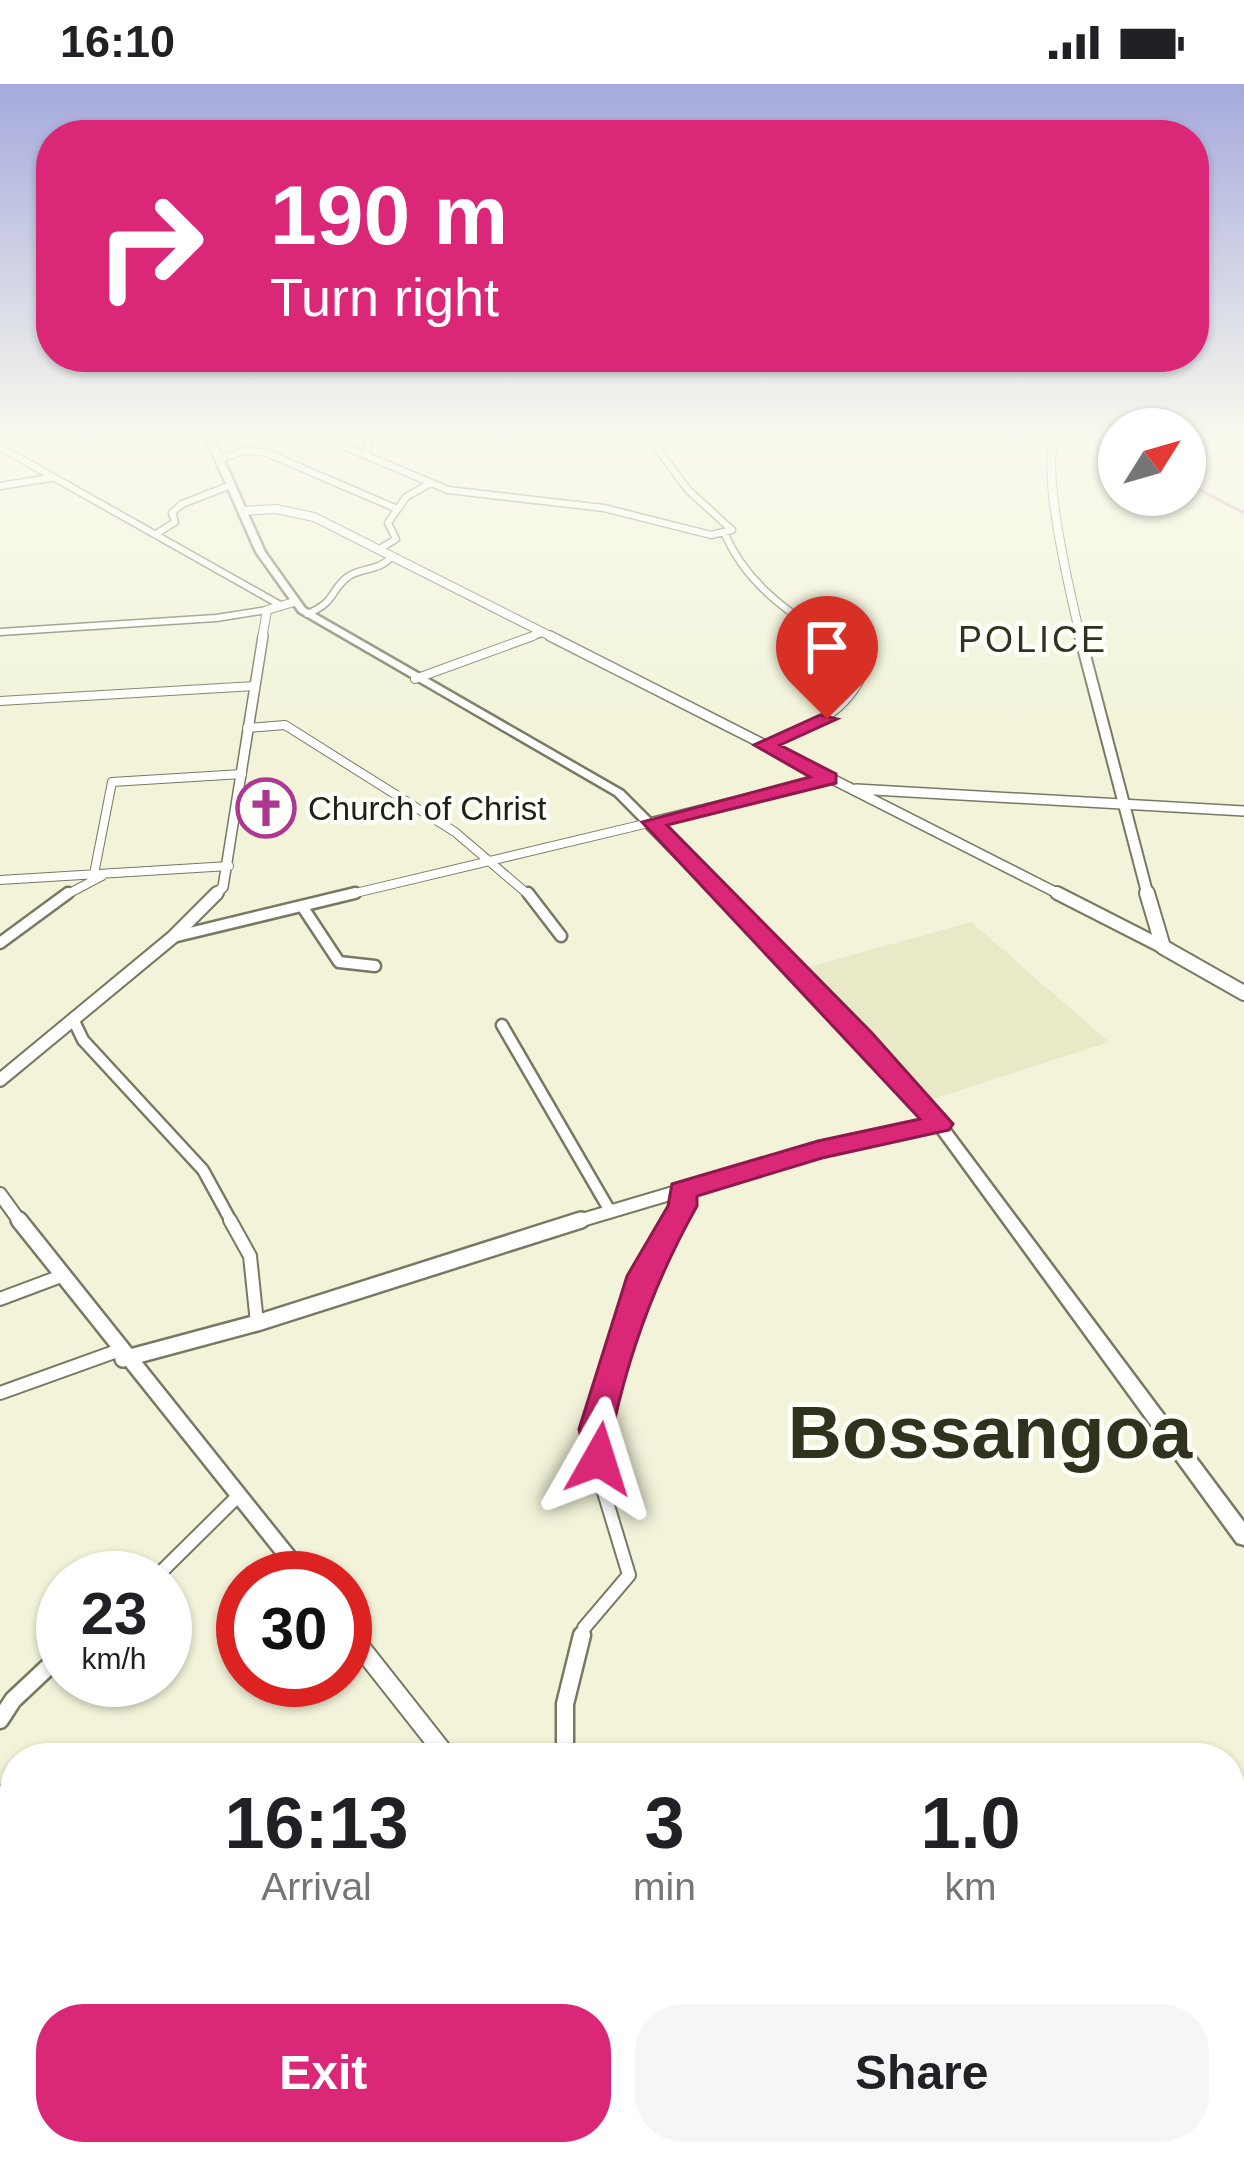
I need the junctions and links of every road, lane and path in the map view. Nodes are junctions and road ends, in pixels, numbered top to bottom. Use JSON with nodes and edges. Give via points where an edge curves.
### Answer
{"nodes":[{"id":1,"x":253,"y":533,"type":"edge"},
{"id":2,"x":344,"y":533,"type":"edge"},
{"id":3,"x":393,"y":533,"type":"edge"},
{"id":4,"x":724,"y":533,"type":"edge"},
{"id":5,"x":1062,"y":533,"type":"edge"},
{"id":6,"x":156,"y":534,"type":"edge"},
{"id":7,"x":378,"y":550,"type":"junction"},
{"id":8,"x":392,"y":556,"type":"junction"},
{"id":9,"x":288,"y":604,"type":"junction"},
{"id":10,"x":267,"y":610,"type":"junction"},
{"id":11,"x":307,"y":614,"type":"junction"},
{"id":12,"x":0,"y":632,"type":"edge"},
{"id":13,"x":542,"y":633,"type":"junction"},
{"id":14,"x":415,"y":679,"type":"junction"},
{"id":15,"x":255,"y":686,"type":"junction"},
{"id":16,"x":0,"y":701,"type":"edge"},
{"id":17,"x":247,"y":728,"type":"junction"},
{"id":18,"x":764,"y":745,"type":"junction"},
{"id":19,"x":242,"y":774,"type":"junction"},
{"id":20,"x":828,"y":778,"type":"junction"},
{"id":21,"x":849,"y":788,"type":"junction"},
{"id":22,"x":1121,"y":805,"type":"junction"},
{"id":23,"x":1244,"y":811,"type":"edge"},
{"id":24,"x":652,"y":822,"type":"junction"},
{"id":25,"x":493,"y":860,"type":"junction"},
{"id":26,"x":229,"y":866,"type":"junction"},
{"id":27,"x":108,"y":873,"type":"junction"},
{"id":28,"x":94,"y":874,"type":"junction"},
{"id":29,"x":0,"y":880,"type":"edge"},
{"id":30,"x":302,"y":906,"type":"junction"},
{"id":31,"x":560,"y":936,"type":"dead end"},
{"id":32,"x":173,"y":937,"type":"junction"},
{"id":33,"x":0,"y":943,"type":"edge"},
{"id":34,"x":1163,"y":947,"type":"junction"},
{"id":35,"x":375,"y":965,"type":"dead end"},
{"id":36,"x":1244,"y":992,"type":"edge"},
{"id":37,"x":73,"y":1019,"type":"junction"},
{"id":38,"x":502,"y":1025,"type":"dead end"},
{"id":39,"x":0,"y":1080,"type":"edge"},
{"id":40,"x":939,"y":1124,"type":"junction"},
{"id":41,"x":682,"y":1191,"type":"junction"},
{"id":42,"x":0,"y":1194,"type":"edge"},
{"id":43,"x":610,"y":1210,"type":"junction"},
{"id":44,"x":64,"y":1275,"type":"junction"},
{"id":45,"x":0,"y":1299,"type":"edge"},
{"id":46,"x":256,"y":1323,"type":"junction"},
{"id":47,"x":120,"y":1355,"type":"junction"},
{"id":48,"x":0,"y":1393,"type":"edge"},
{"id":49,"x":239,"y":1495,"type":"junction"},
{"id":50,"x":1244,"y":1538,"type":"edge"},
{"id":51,"x":182,"y":1551,"type":"edge"},
{"id":52,"x":284,"y":1551,"type":"edge"},
{"id":53,"x":372,"y":1662,"type":"edge"},
{"id":54,"x":36,"y":1678,"type":"edge"},
{"id":55,"x":0,"y":1720,"type":"edge"},
{"id":56,"x":436,"y":1743,"type":"edge"},
{"id":57,"x":565,"y":1743,"type":"edge"}],
"edges":[{"from":1,"to":9,"type":"main road"},
{"from":2,"to":7,"type":"street"},
{"from":3,"to":7,"type":"street","via":[[396,539]]},
{"from":4,"to":18,"type":"street","via":[[748,572],[856,658],[863,673],[857,694],[827,719]]},
{"from":5,"to":22,"type":"main road"},
{"from":6,"to":9,"type":"street"},
{"from":7,"to":8,"type":"street"},
{"from":8,"to":11,"type":"street","via":[[347,577],[329,604]]},
{"from":8,"to":13,"type":"street"},
{"from":9,"to":10,"type":"street"},
{"from":9,"to":11,"type":"main road"},
{"from":10,"to":12,"type":"street"},
{"from":10,"to":15,"type":"street"},
{"from":11,"to":14,"type":"main road"},
{"from":13,"to":14,"type":"street"},
{"from":13,"to":18,"type":"street"},
{"from":14,"to":24,"type":"main road","via":[[619,794]]},
{"from":15,"to":16,"type":"street"},
{"from":15,"to":17,"type":"street"},
{"from":17,"to":19,"type":"street"},
{"from":17,"to":25,"type":"street","via":[[285,725]]},
{"from":18,"to":20,"type":"street"},
{"from":19,"to":26,"type":"street"},
{"from":19,"to":28,"type":"street","via":[[112,782]]},
{"from":20,"to":21,"type":"street"},
{"from":20,"to":24,"type":"street"},
{"from":21,"to":22,"type":"street"},
{"from":21,"to":34,"type":"street"},
{"from":22,"to":23,"type":"street"},
{"from":22,"to":34,"type":"main road"},
{"from":24,"to":25,"type":"street"},
{"from":24,"to":40,"type":"main road"},
{"from":25,"to":30,"type":"street"},
{"from":25,"to":31,"type":"street"},
{"from":26,"to":27,"type":"street"},
{"from":26,"to":32,"type":"street","via":[[223,887]]},
{"from":27,"to":28,"type":"street"},
{"from":27,"to":33,"type":"street"},
{"from":28,"to":29,"type":"street"},
{"from":30,"to":32,"type":"street"},
{"from":30,"to":35,"type":"street","via":[[339,962]]},
{"from":32,"to":37,"type":"street"},
{"from":34,"to":36,"type":"main road"},
{"from":37,"to":39,"type":"street"},
{"from":37,"to":46,"type":"street","via":[[83,1040],[203,1170],[250,1256]]},
{"from":38,"to":43,"type":"street"},
{"from":40,"to":41,"type":"street"},
{"from":40,"to":50,"type":"main road"},
{"from":41,"to":43,"type":"street"},
{"from":41,"to":57,"type":"street","via":[[683,1206],[642,1276],[596,1429],[603,1489],[629,1574],[584,1628],[565,1703]]},
{"from":42,"to":44,"type":"street"},
{"from":43,"to":46,"type":"street"},
{"from":44,"to":45,"type":"street"},
{"from":44,"to":47,"type":"street"},
{"from":46,"to":47,"type":"street"},
{"from":47,"to":48,"type":"street"},
{"from":47,"to":49,"type":"street"},
{"from":49,"to":51,"type":"street"},
{"from":49,"to":52,"type":"street"},
{"from":53,"to":56,"type":"street"},
{"from":54,"to":55,"type":"street"}]}
